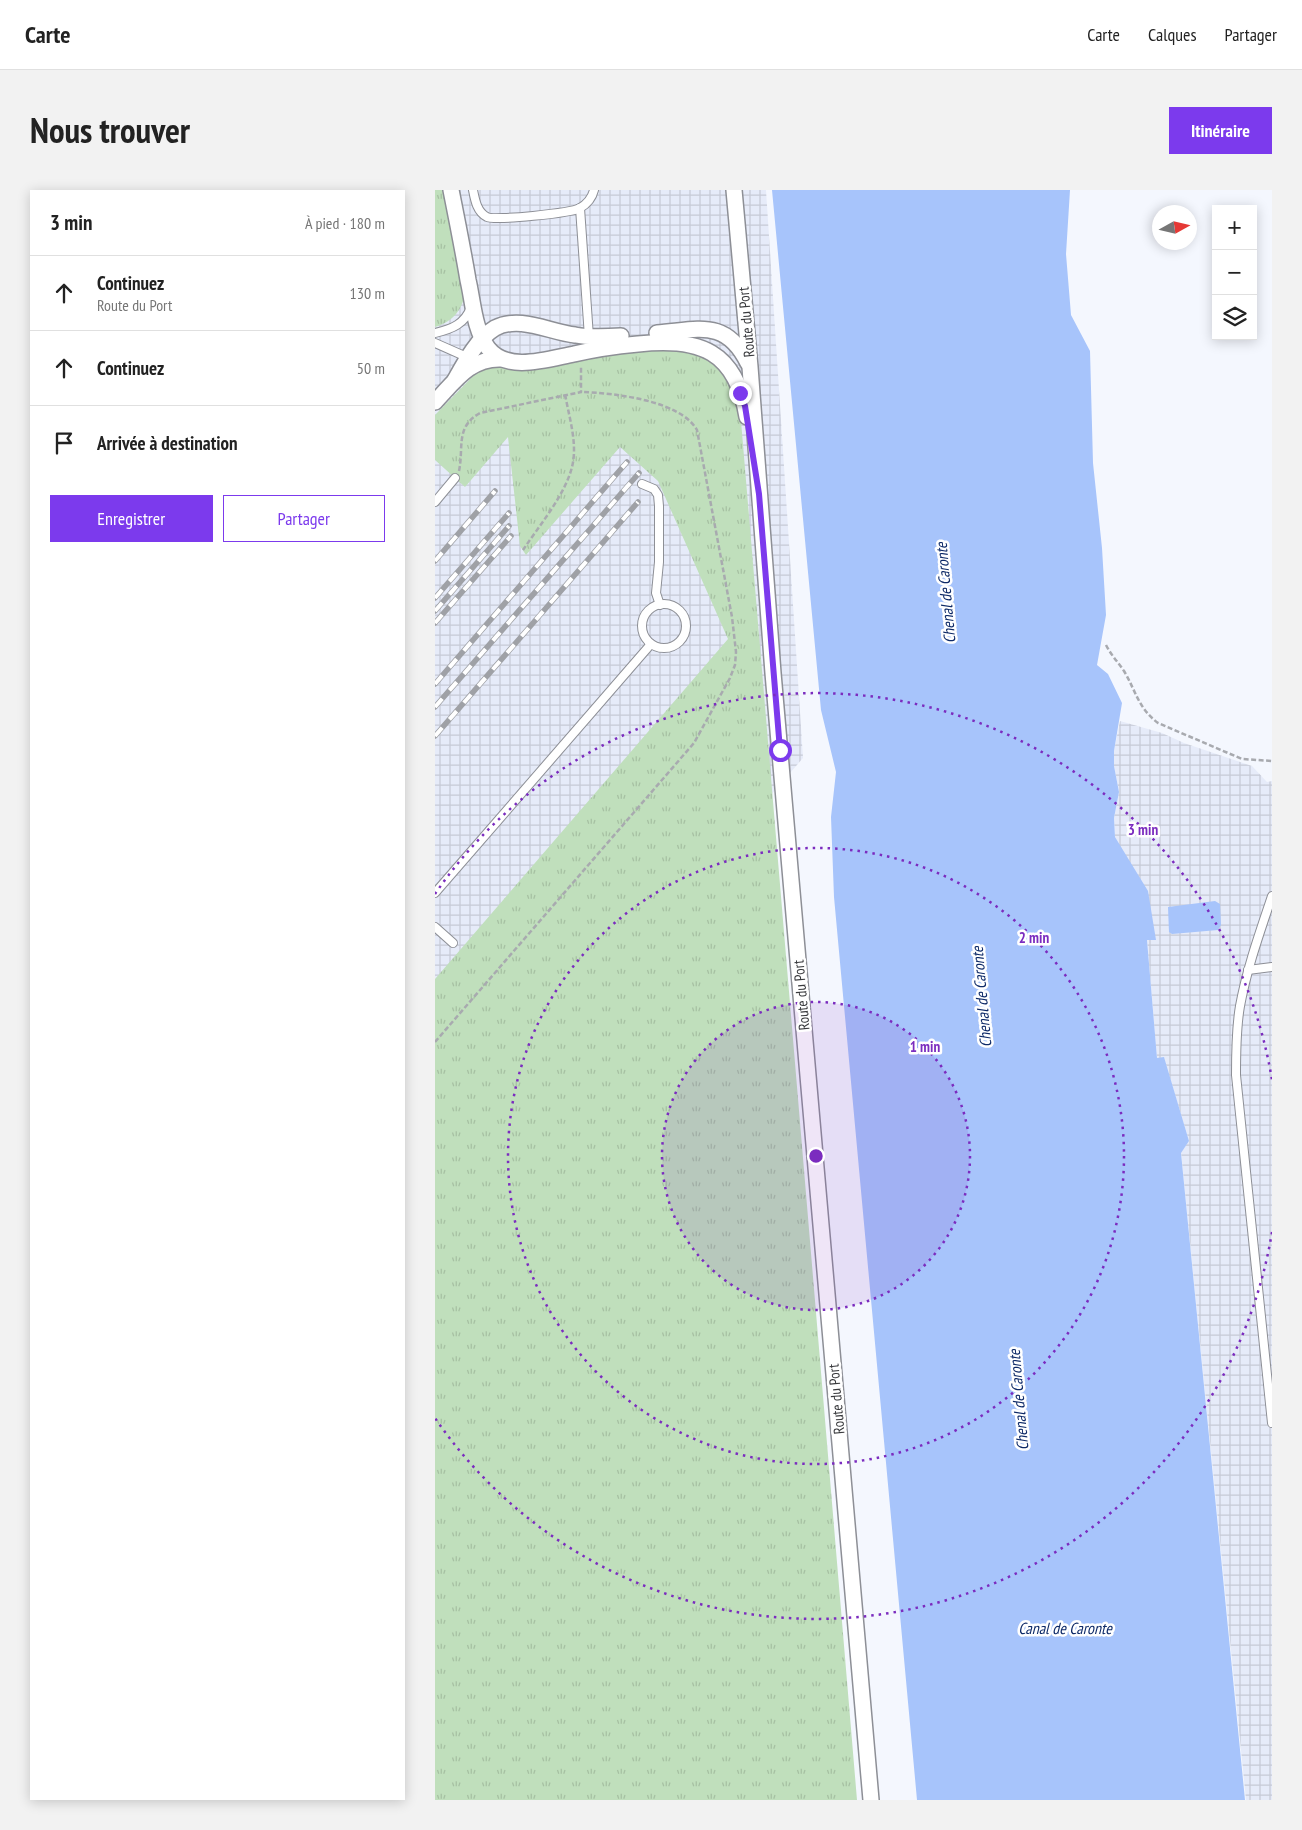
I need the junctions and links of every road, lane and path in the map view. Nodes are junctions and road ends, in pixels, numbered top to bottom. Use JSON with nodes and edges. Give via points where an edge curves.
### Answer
{"nodes":[{"id":1,"x":451,"y":190,"type":"edge"},
{"id":2,"x":473,"y":190,"type":"edge"},
{"id":3,"x":594,"y":190,"type":"edge"},
{"id":4,"x":734,"y":190,"type":"edge"},
{"id":5,"x":580,"y":208,"type":"junction"},
{"id":6,"x":739,"y":244,"type":"junction"},
{"id":7,"x":473,"y":302,"type":"junction"},
{"id":8,"x":435,"y":332,"type":"edge"},
{"id":9,"x":589,"y":337,"type":"junction"},
{"id":10,"x":482,"y":339,"type":"junction"},
{"id":11,"x":733,"y":340,"type":"junction"},
{"id":12,"x":435,"y":343,"type":"edge"},
{"id":13,"x":706,"y":350,"type":"junction"},
{"id":14,"x":580,"y":352,"type":"junction"},
{"id":15,"x":501,"y":359,"type":"junction"},
{"id":16,"x":473,"y":360,"type":"junction"},
{"id":17,"x":750,"y":366,"type":"junction"},
{"id":18,"x":581,"y":392,"type":"junction"},
{"id":19,"x":565,"y":394,"type":"junction"},
{"id":20,"x":435,"y":402,"type":"edge"},
{"id":21,"x":455,"y":478,"type":"joint"},
{"id":22,"x":642,"y":484,"type":"dead end"},
{"id":23,"x":759,"y":494,"type":"junction"},
{"id":24,"x":435,"y":502,"type":"edge"},
{"id":25,"x":523,"y":550,"type":"dead end"},
{"id":26,"x":660,"y":605,"type":"junction"},
{"id":27,"x":651,"y":644,"type":"junction"},
{"id":28,"x":1106,"y":646,"type":"dead end"},
{"id":29,"x":1272,"y":761,"type":"edge"},
{"id":30,"x":435,"y":893,"type":"edge"},
{"id":31,"x":1272,"y":896,"type":"edge"},
{"id":32,"x":435,"y":927,"type":"edge"},
{"id":33,"x":453,"y":943,"type":"dead end"},
{"id":34,"x":1272,"y":968,"type":"edge"},
{"id":35,"x":1248,"y":970,"type":"junction"},
{"id":36,"x":435,"y":1042,"type":"edge"},
{"id":37,"x":1272,"y":1423,"type":"edge"},
{"id":38,"x":871,"y":1800,"type":"edge"}],
"edges":[{"from":1,"to":7,"type":"street"},
{"from":2,"to":5,"type":"lane","via":[[480,212],[491,219]]},
{"from":3,"to":5,"type":"lane","via":[[588,203]]},
{"from":4,"to":6,"type":"street","name":"Route du Port"},
{"from":5,"to":9,"type":"lane"},
{"from":6,"to":11,"type":"street","via":[[740,329]]},
{"from":6,"to":17,"type":"street","name":"Route du Port"},
{"from":7,"to":8,"type":"lane","via":[[461,323]]},
{"from":7,"to":10,"type":"street"},
{"from":9,"to":10,"type":"street","via":[[512,323],[494,329]]},
{"from":9,"to":11,"type":"street","via":[[706,329],[717,330]]},
{"from":10,"to":15,"type":"street","via":[[488,349]]},
{"from":10,"to":16,"type":"street"},
{"from":11,"to":13,"type":"street"},
{"from":11,"to":17,"type":"street"},
{"from":12,"to":16,"type":"lane"},
{"from":13,"to":14,"type":"street","via":[[678,342],[652,342]]},
{"from":13,"to":23,"type":"street","via":[[730,369],[745,406]]},
{"from":14,"to":15,"type":"street","via":[[524,362]]},
{"from":14,"to":18,"type":"path"},
{"from":15,"to":16,"type":"street"},
{"from":16,"to":20,"type":"street","via":[[474,363]]},
{"from":17,"to":23,"type":"street","name":"Route du Port"},
{"from":18,"to":19,"type":"path"},
{"from":18,"to":36,"type":"path","via":[[605,392],[647,400],[685,416],[697,430],[732,617],[735,665],[695,743]]},
{"from":19,"to":21,"type":"path","via":[[473,417],[463,431],[460,464]]},
{"from":19,"to":25,"type":"path","via":[[573,437],[572,467],[561,492]]},
{"from":21,"to":24,"type":"lane"},
{"from":22,"to":26,"type":"lane","via":[[658,495],[656,593]]},
{"from":23,"to":38,"type":"street","name":"Route du Port"},
{"from":26,"to":27,"type":"lane","via":[[653,607],[644,618],[643,632]]},
{"from":26,"to":27,"type":"lane","via":[[680,611],[685,631],[683,638],[671,647]]},
{"from":27,"to":30,"type":"lane"},
{"from":28,"to":29,"type":"path","via":[[1124,672],[1142,708],[1158,723],[1242,759]]},
{"from":31,"to":35,"type":"lane"},
{"from":32,"to":33,"type":"lane"},
{"from":34,"to":35,"type":"lane"},
{"from":35,"to":37,"type":"lane","via":[[1240,1007],[1236,1075]]}]}
